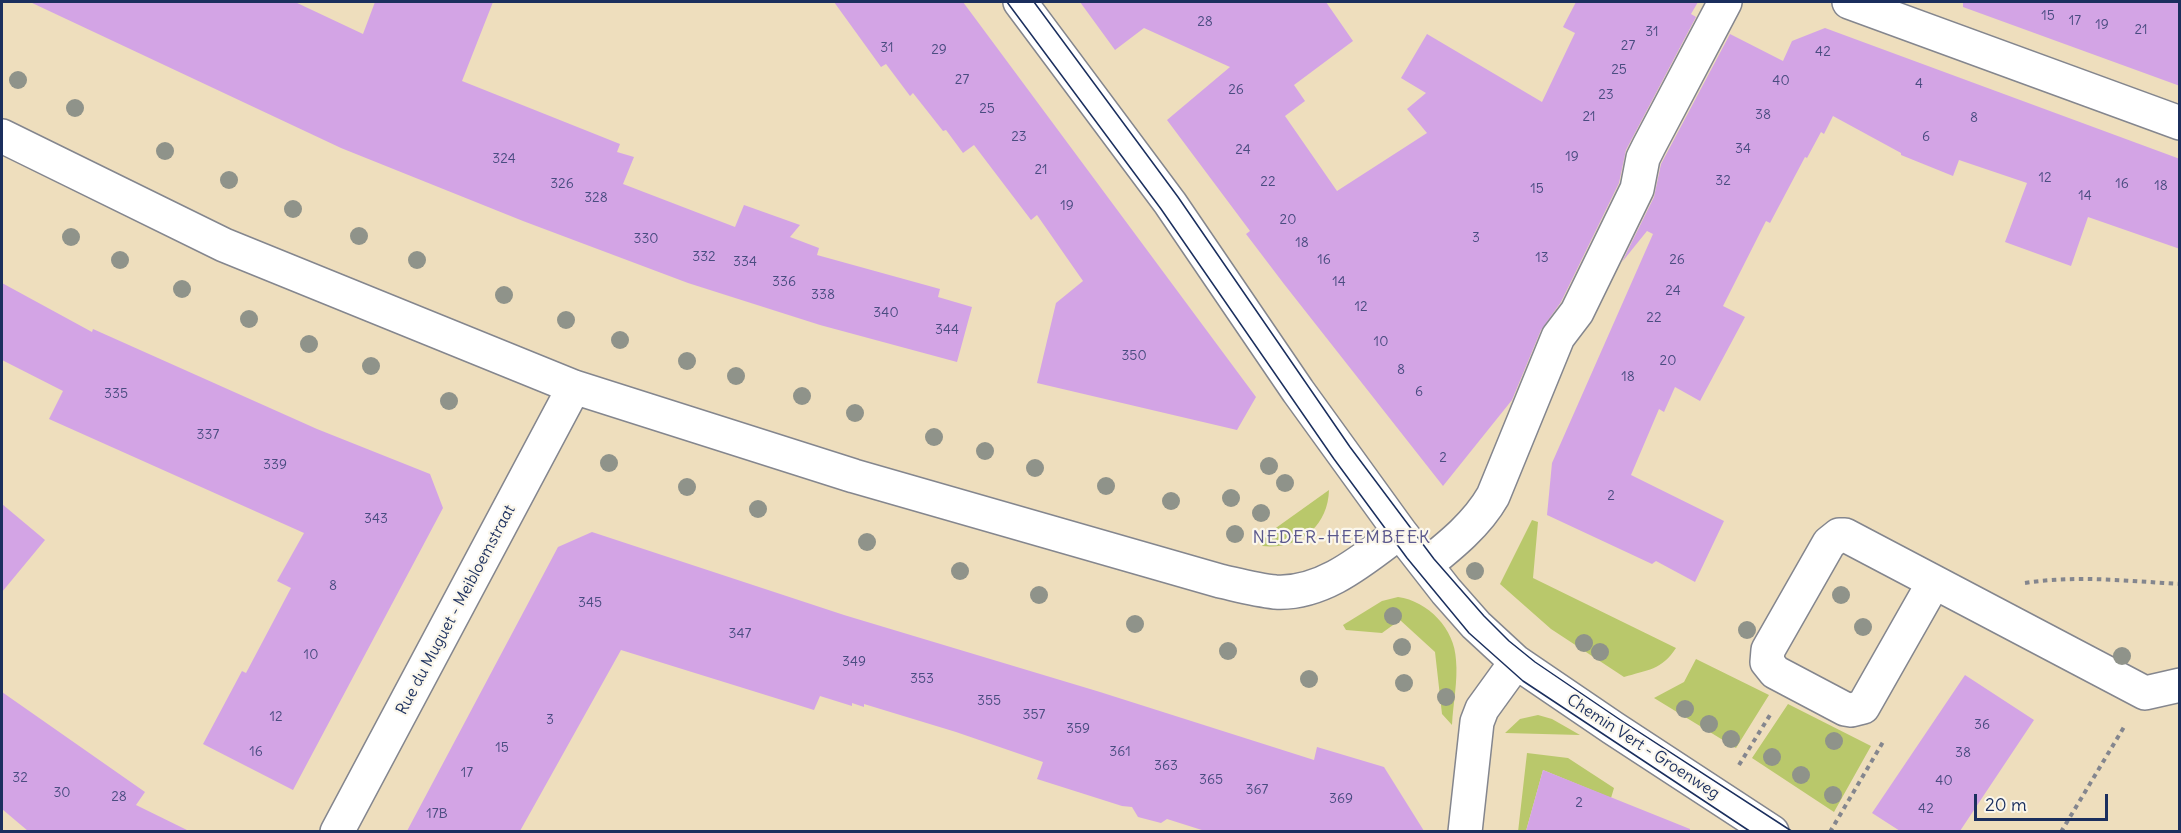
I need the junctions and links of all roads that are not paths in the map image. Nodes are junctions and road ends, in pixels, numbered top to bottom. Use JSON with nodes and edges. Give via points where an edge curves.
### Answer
{"nodes":[{"id":1,"x":1020,"y":2,"type":"edge"},
{"id":2,"x":1725,"y":2,"type":"edge"},
{"id":3,"x":1849,"y":2,"type":"edge"},
{"id":4,"x":2180,"y":123,"type":"edge"},
{"id":5,"x":2,"y":136,"type":"edge"},
{"id":6,"x":574,"y":387,"type":"junction"},
{"id":7,"x":1400,"y":532,"type":"junction"},
{"id":8,"x":1426,"y":565,"type":"junction"},
{"id":9,"x":1959,"y":596,"type":"junction"},
{"id":10,"x":1516,"y":662,"type":"junction"},
{"id":11,"x":2180,"y":685,"type":"edge"},
{"id":12,"x":338,"y":831,"type":"edge"},
{"id":13,"x":1465,"y":831,"type":"edge"},
{"id":14,"x":1772,"y":831,"type":"edge"}],
"edges":[{"from":1,"to":7,"type":"street","name":"Chemin Vert - Groenweg","via":[[1170,203]]},
{"from":2,"to":8,"type":"street","via":[[1643,158],[1636,189],[1577,312],[1558,337],[1493,495],[1473,523]]},
{"from":3,"to":4,"type":"street"},
{"from":5,"to":6,"type":"street","via":[[224,245]]},
{"from":6,"to":7,"type":"street","via":[[854,476],[1208,578],[1274,592],[1324,583]]},
{"from":6,"to":12,"type":"street","name":"Rue du Muguet - Meibloemstraat"},
{"from":7,"to":8,"type":"street","name":"Chemin Vert - Groenweg"},
{"from":8,"to":10,"type":"street","name":"Chemin Vert - Groenweg","via":[[1476,625]]},
{"from":9,"to":9,"type":"street","via":[[1852,537],[1834,538],[1766,656],[1770,668],[1845,709],[1863,707]]},
{"from":9,"to":11,"type":"street","via":[[2145,693]]},
{"from":10,"to":13,"type":"street","via":[[1477,722]]},
{"from":10,"to":14,"type":"street","name":"Chemin Vert - Groenweg"}]}
